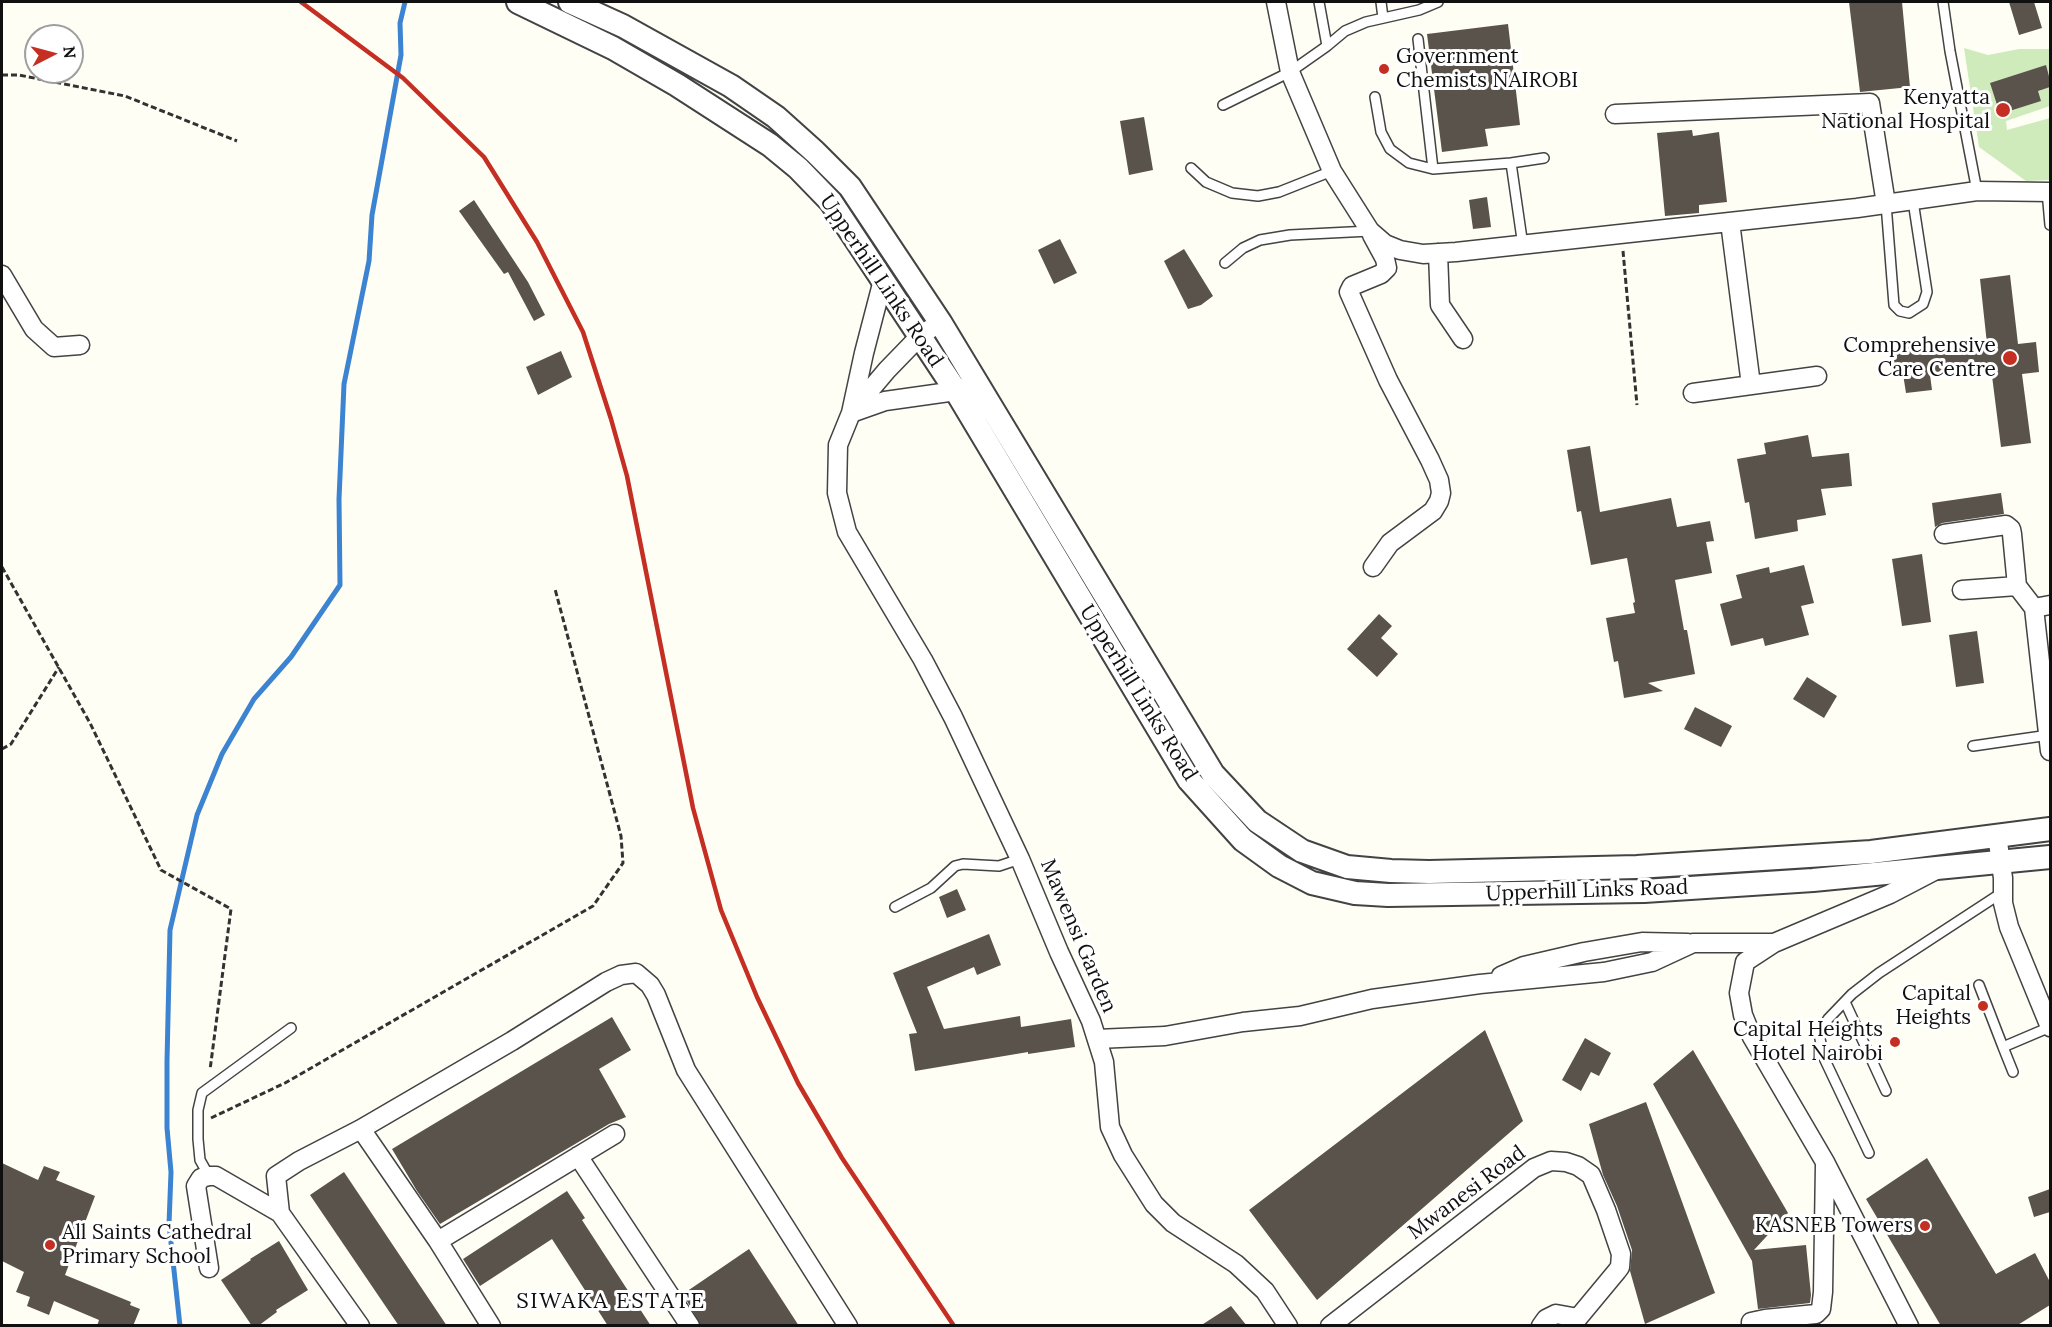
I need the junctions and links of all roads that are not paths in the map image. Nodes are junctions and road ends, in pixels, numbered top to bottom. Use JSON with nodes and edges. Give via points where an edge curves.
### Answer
{"nodes":[{"id":1,"x":518,"y":2,"type":"edge"},
{"id":2,"x":570,"y":2,"type":"edge"},
{"id":3,"x":1276,"y":2,"type":"edge"},
{"id":4,"x":1319,"y":2,"type":"edge"},
{"id":5,"x":1381,"y":2,"type":"edge"},
{"id":6,"x":1438,"y":2,"type":"edge"},
{"id":7,"x":1943,"y":2,"type":"edge"},
{"id":8,"x":1383,"y":18,"type":"junction"},
{"id":9,"x":1418,"y":39,"type":"dead end"},
{"id":10,"x":1327,"y":46,"type":"junction"},
{"id":11,"x":1290,"y":72,"type":"junction"},
{"id":12,"x":1375,"y":97,"type":"dead end"},
{"id":13,"x":1223,"y":105,"type":"dead end"},
{"id":14,"x":1615,"y":114,"type":"dead end"},
{"id":15,"x":1544,"y":158,"type":"dead end"},
{"id":16,"x":1511,"y":163,"type":"junction"},
{"id":17,"x":1191,"y":168,"type":"dead end"},
{"id":18,"x":1433,"y":169,"type":"junction"},
{"id":19,"x":1332,"y":171,"type":"junction"},
{"id":20,"x":1977,"y":191,"type":"junction"},
{"id":21,"x":2049,"y":192,"type":"edge"},
{"id":22,"x":1913,"y":201,"type":"junction"},
{"id":23,"x":1886,"y":204,"type":"junction"},
{"id":24,"x":1730,"y":222,"type":"junction"},
{"id":25,"x":2050,"y":225,"type":"edge"},
{"id":26,"x":1370,"y":231,"type":"junction"},
{"id":27,"x":1523,"y":246,"type":"junction"},
{"id":28,"x":1438,"y":254,"type":"junction"},
{"id":29,"x":1225,"y":263,"type":"dead end"},
{"id":30,"x":2,"y":275,"type":"edge"},
{"id":31,"x":883,"y":280,"type":"junction"},
{"id":32,"x":940,"y":322,"type":"junction"},
{"id":33,"x":919,"y":337,"type":"junction"},
{"id":34,"x":1463,"y":339,"type":"dead end"},
{"id":35,"x":80,"y":345,"type":"dead end"},
{"id":36,"x":1817,"y":376,"type":"dead end"},
{"id":37,"x":1751,"y":385,"type":"junction"},
{"id":38,"x":966,"y":387,"type":"junction"},
{"id":39,"x":1693,"y":393,"type":"dead end"},
{"id":40,"x":851,"y":413,"type":"junction"},
{"id":41,"x":1944,"y":534,"type":"dead end"},
{"id":42,"x":1374,"y":567,"type":"dead end"},
{"id":43,"x":2017,"y":586,"type":"junction"},
{"id":44,"x":1962,"y":591,"type":"dead end"},
{"id":45,"x":2042,"y":607,"type":"edge"},
{"id":46,"x":2050,"y":743,"type":"edge"},
{"id":47,"x":1973,"y":746,"type":"dead end"},
{"id":48,"x":2050,"y":829,"type":"edge"},
{"id":49,"x":1997,"y":835,"type":"junction"},
{"id":50,"x":2050,"y":857,"type":"edge"},
{"id":51,"x":1020,"y":859,"type":"junction"},
{"id":52,"x":2000,"y":863,"type":"junction"},
{"id":53,"x":1939,"y":868,"type":"junction"},
{"id":54,"x":2003,"y":892,"type":"junction"},
{"id":55,"x":895,"y":907,"type":"dead end"},
{"id":56,"x":1774,"y":943,"type":"junction"},
{"id":57,"x":1979,"y":985,"type":"dead end"},
{"id":58,"x":1845,"y":1002,"type":"junction"},
{"id":59,"x":2050,"y":1027,"type":"edge"},
{"id":60,"x":291,"y":1028,"type":"dead end"},
{"id":61,"x":1097,"y":1039,"type":"junction"},
{"id":62,"x":2003,"y":1047,"type":"junction"},
{"id":63,"x":2013,"y":1072,"type":"dead end"},
{"id":64,"x":1886,"y":1091,"type":"dead end"},
{"id":65,"x":361,"y":1129,"type":"junction"},
{"id":66,"x":615,"y":1134,"type":"dead end"},
{"id":67,"x":1869,"y":1153,"type":"dead end"},
{"id":68,"x":578,"y":1156,"type":"junction"},
{"id":69,"x":1825,"y":1162,"type":"junction"},
{"id":70,"x":209,"y":1176,"type":"junction"},
{"id":71,"x":280,"y":1213,"type":"junction"},
{"id":72,"x":438,"y":1242,"type":"junction"},
{"id":73,"x":209,"y":1268,"type":"dead end"},
{"id":74,"x":1578,"y":1322,"type":"edge"},
{"id":75,"x":1331,"y":1325,"type":"edge"},
{"id":76,"x":360,"y":1326,"type":"edge"},
{"id":77,"x":491,"y":1326,"type":"edge"},
{"id":78,"x":690,"y":1326,"type":"edge"},
{"id":79,"x":848,"y":1326,"type":"edge"},
{"id":80,"x":1288,"y":1326,"type":"edge"},
{"id":81,"x":1540,"y":1326,"type":"edge"},
{"id":82,"x":1751,"y":1326,"type":"edge"},
{"id":83,"x":1909,"y":1326,"type":"edge"}],
"edges":[{"from":1,"to":31,"type":"street","name":"Upperhill Links Road","via":[[613,48],[770,145],[831,202]]},
{"from":2,"to":32,"type":"street","name":"Upperhill Links Road","via":[[623,26],[776,117],[850,187]]},
{"from":3,"to":11,"type":"street"},
{"from":4,"to":10,"type":"lane"},
{"from":5,"to":8,"type":"lane"},
{"from":6,"to":8,"type":"lane"},
{"from":7,"to":20,"type":"lane"},
{"from":8,"to":10,"type":"lane","via":[[1344,32]]},
{"from":9,"to":18,"type":"lane"},
{"from":10,"to":11,"type":"lane"},
{"from":11,"to":13,"type":"lane"},
{"from":11,"to":19,"type":"street"},
{"from":12,"to":18,"type":"lane","via":[[1381,132],[1390,149],[1408,163]]},
{"from":14,"to":23,"type":"street","via":[[1870,103]]},
{"from":15,"to":16,"type":"lane"},
{"from":16,"to":18,"type":"lane"},
{"from":16,"to":27,"type":"lane"},
{"from":17,"to":19,"type":"lane","via":[[1215,186],[1258,196]]},
{"from":19,"to":26,"type":"street"},
{"from":20,"to":21,"type":"street"},
{"from":20,"to":22,"type":"street"},
{"from":21,"to":25,"type":"lane"},
{"from":22,"to":23,"type":"street"},
{"from":22,"to":23,"type":"lane","via":[[1927,296],[1923,304],[1909,312],[1894,305]]},
{"from":23,"to":24,"type":"street"},
{"from":24,"to":27,"type":"street"},
{"from":24,"to":37,"type":"street"},
{"from":26,"to":28,"type":"street","via":[[1385,244],[1401,250]]},
{"from":26,"to":29,"type":"lane","via":[[1260,240]]},
{"from":26,"to":42,"type":"street","via":[[1387,268],[1352,286],[1349,292],[1388,380],[1440,480],[1441,493],[1433,511],[1390,543]]},
{"from":27,"to":28,"type":"street"},
{"from":28,"to":34,"type":"street","via":[[1440,305]]},
{"from":30,"to":35,"type":"street","via":[[34,329],[54,347]]},
{"from":31,"to":33,"type":"street","name":"Upperhill Links Road"},
{"from":31,"to":40,"type":"street"},
{"from":32,"to":33,"type":"street"},
{"from":32,"to":38,"type":"street","name":"Upperhill Links Road"},
{"from":33,"to":38,"type":"street","name":"Upperhill Links Road"},
{"from":33,"to":40,"type":"street"},
{"from":36,"to":37,"type":"street"},
{"from":37,"to":39,"type":"street"},
{"from":38,"to":40,"type":"street","via":[[885,401]]},
{"from":38,"to":49,"type":"street","name":"Upperhill Links Road","via":[[1213,774],[1257,821],[1302,851],[1347,867],[1391,871],[1637,867],[1871,852]]},
{"from":38,"to":53,"type":"street","name":"Upperhill Links Road","via":[[1189,780],[1244,840],[1279,866],[1312,883],[1388,896],[1644,891]]},
{"from":40,"to":51,"type":"street","name":"Mawensi Garden","via":[[838,445],[837,493],[846,532],[923,660]]},
{"from":41,"to":43,"type":"street","via":[[2006,525],[2012,534]]},
{"from":43,"to":44,"type":"street"},
{"from":43,"to":45,"type":"street"},
{"from":45,"to":46,"type":"street"},
{"from":46,"to":47,"type":"lane"},
{"from":48,"to":49,"type":"street","name":"Upperhill Links Road"},
{"from":49,"to":52,"type":"street"},
{"from":50,"to":52,"type":"street","name":"Upperhill Links Road"},
{"from":51,"to":55,"type":"lane","via":[[999,866],[955,866],[930,888]]},
{"from":51,"to":61,"type":"street","name":"Mawensi Garden"},
{"from":52,"to":53,"type":"street","name":"Upperhill Links Road"},
{"from":52,"to":54,"type":"street"},
{"from":53,"to":56,"type":"street","via":[[1890,894]]},
{"from":54,"to":58,"type":"lane","via":[[1880,973]]},
{"from":54,"to":59,"type":"street","via":[[2009,927]]},
{"from":56,"to":61,"type":"street","via":[[1693,943],[1652,962],[1604,972],[1372,999],[1300,1016],[1165,1036]]},
{"from":56,"to":69,"type":"street","via":[[1745,962],[1739,993],[1743,1015]]},
{"from":57,"to":62,"type":"lane"},
{"from":58,"to":64,"type":"lane"},
{"from":58,"to":67,"type":"lane","via":[[1819,1034],[1824,1058]]},
{"from":59,"to":62,"type":"lane"},
{"from":60,"to":70,"type":"lane","via":[[202,1093],[198,1139],[200,1160]]},
{"from":61,"to":80,"type":"street","name":"Mawensi Garden","via":[[1104,1062],[1110,1126],[1154,1204],[1173,1223],[1236,1264],[1265,1291]]},
{"from":62,"to":63,"type":"lane"},
{"from":65,"to":71,"type":"street","via":[[276,1176]]},
{"from":65,"to":72,"type":"street"},
{"from":65,"to":79,"type":"street","via":[[606,982],[636,973],[656,995],[686,1070]]},
{"from":66,"to":68,"type":"street"},
{"from":68,"to":72,"type":"street"},
{"from":68,"to":78,"type":"street"},
{"from":69,"to":82,"type":"street","via":[[1821,1309],[1816,1314],[1765,1318],[1751,1322]]},
{"from":69,"to":83,"type":"street"},
{"from":70,"to":71,"type":"street","via":[[216,1176]]},
{"from":70,"to":73,"type":"street","via":[[201,1178],[196,1186]]},
{"from":71,"to":76,"type":"street"},
{"from":72,"to":77,"type":"street"},
{"from":74,"to":75,"type":"street","name":"Mwanesi Road","via":[[1620,1267],[1621,1254],[1591,1175],[1578,1166],[1551,1161],[1534,1168]]},
{"from":74,"to":81,"type":"street","via":[[1556,1314]]}]}
